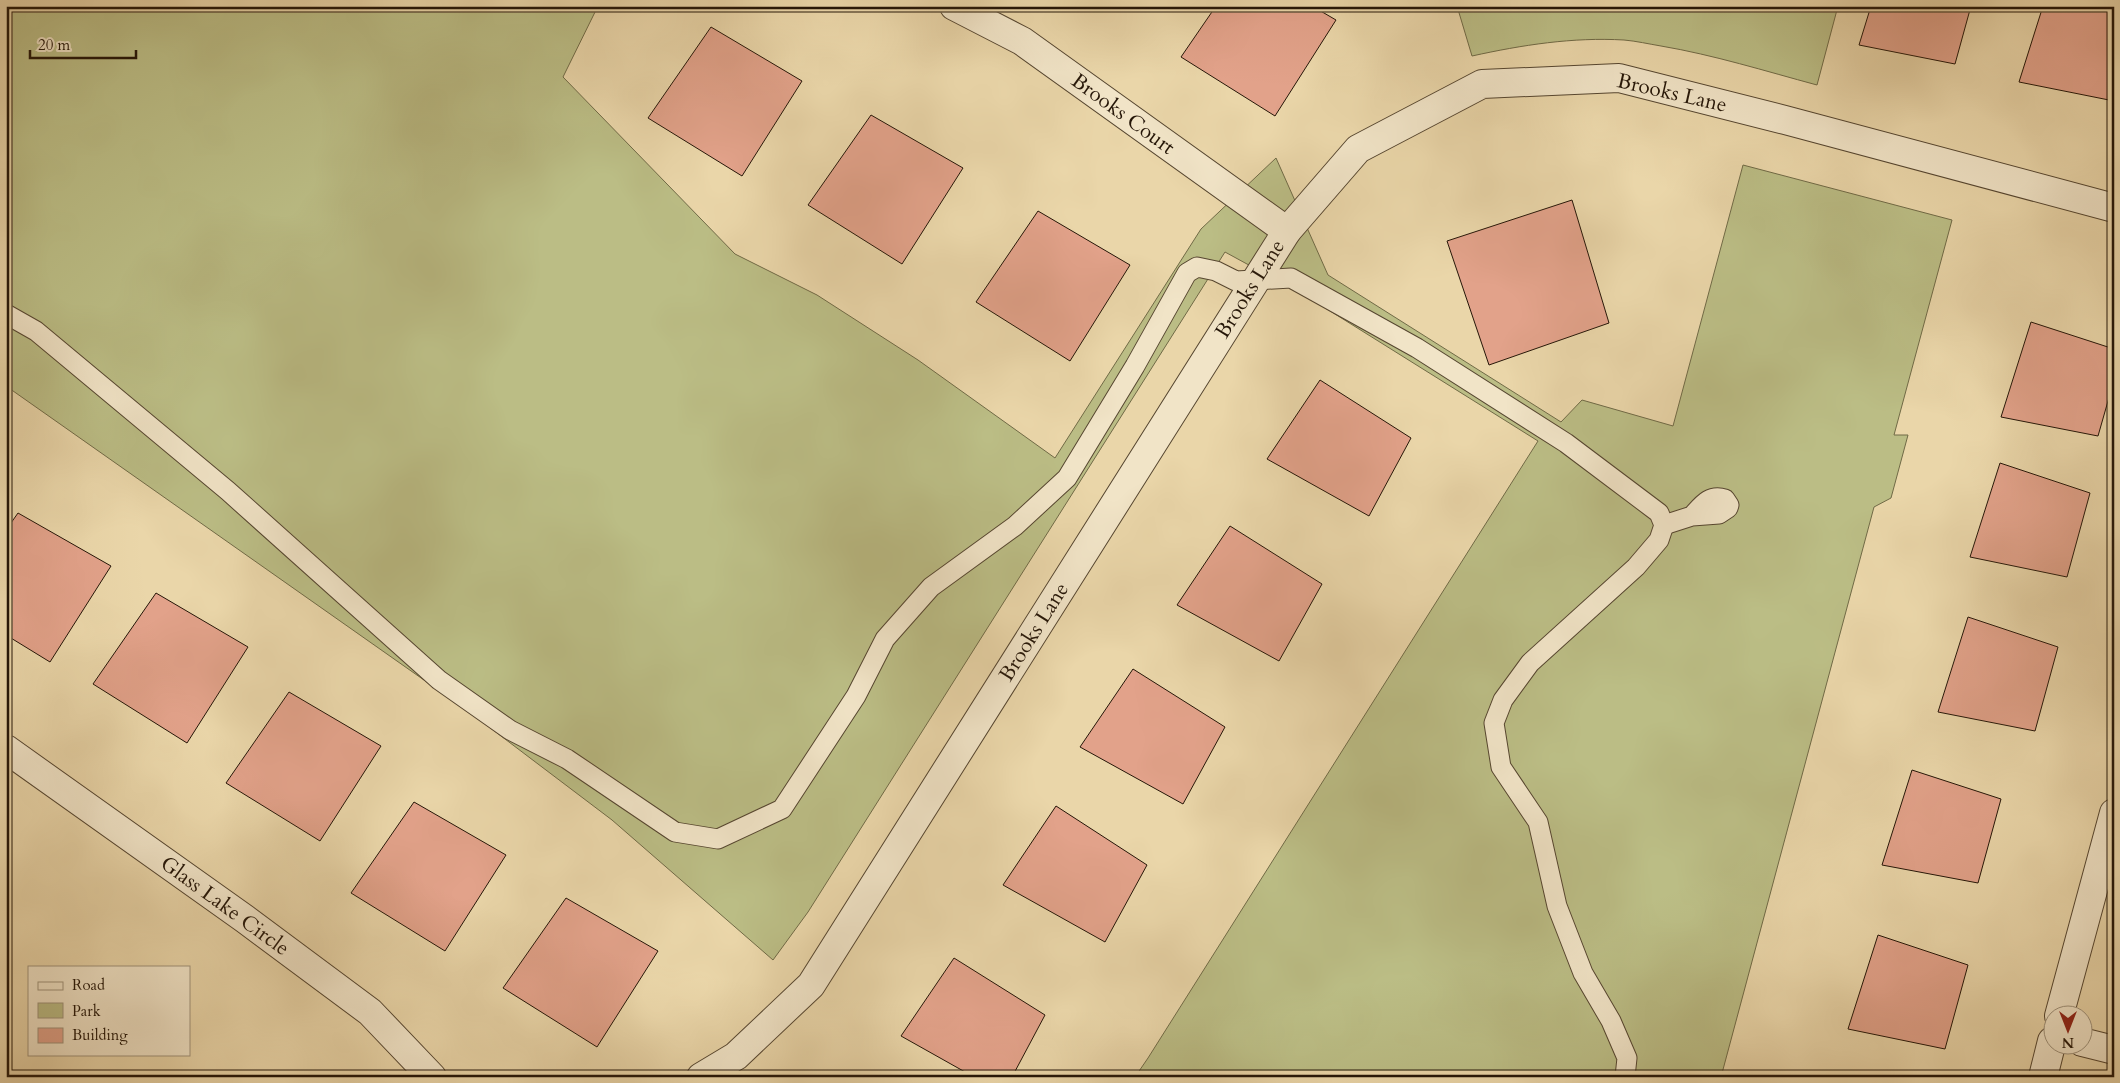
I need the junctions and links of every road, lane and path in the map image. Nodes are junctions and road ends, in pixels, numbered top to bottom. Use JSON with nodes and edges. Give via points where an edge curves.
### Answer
{"nodes":[{"id":1,"x":954,"y":6,"type":"edge"},
{"id":2,"x":2114,"y":208,"type":"edge"},
{"id":3,"x":1287,"y":231,"type":"junction"},
{"id":4,"x":1257,"y":278,"type":"junction"},
{"id":5,"x":6,"y":314,"type":"edge"},
{"id":6,"x":1692,"y":516,"type":"dead end"},
{"id":7,"x":1664,"y":525,"type":"junction"},
{"id":8,"x":6,"y":749,"type":"edge"},
{"id":9,"x":2114,"y":812,"type":"edge"},
{"id":10,"x":2063,"y":1006,"type":"edge"},
{"id":11,"x":2092,"y":1044,"type":"edge"},
{"id":12,"x":2114,"y":1050,"type":"edge"},
{"id":13,"x":2048,"y":1056,"type":"edge"},
{"id":14,"x":432,"y":1077,"type":"edge"},
{"id":15,"x":701,"y":1077,"type":"edge"},
{"id":16,"x":1625,"y":1077,"type":"edge"},
{"id":17,"x":2043,"y":1077,"type":"edge"}],
"edges":[{"from":1,"to":3,"type":"street","name":"Brooks Court","via":[[1022,41]]},
{"from":2,"to":3,"type":"street","name":"Brooks Lane","via":[[1619,78],[1482,84],[1358,149]]},
{"from":3,"to":4,"type":"street","name":"Brooks Lane"},
{"from":4,"to":5,"type":"lane","via":[[1236,281],[1216,271],[1197,267],[1187,273],[1067,478],[1016,526],[931,587],[885,639],[856,696],[782,809],[718,839],[675,832],[567,759],[510,730],[439,680],[228,491],[36,331]]},
{"from":4,"to":7,"type":"lane","via":[[1290,278],[1418,348],[1566,443],[1659,513]]},
{"from":4,"to":15,"type":"street","name":"Brooks Lane","via":[[811,985],[736,1056]]},
{"from":6,"to":7,"type":"lane"},
{"from":7,"to":16,"type":"lane","via":[[1659,540],[1636,567],[1530,663],[1503,700],[1494,723],[1502,768],[1538,822],[1557,906],[1583,974],[1611,1021],[1627,1058]]},
{"from":8,"to":14,"type":"street","name":"Glass Lake Circle","via":[[370,1012]]},
{"from":9,"to":10,"type":"street"},
{"from":11,"to":12,"type":"street"},
{"from":13,"to":17,"type":"street"}]}
